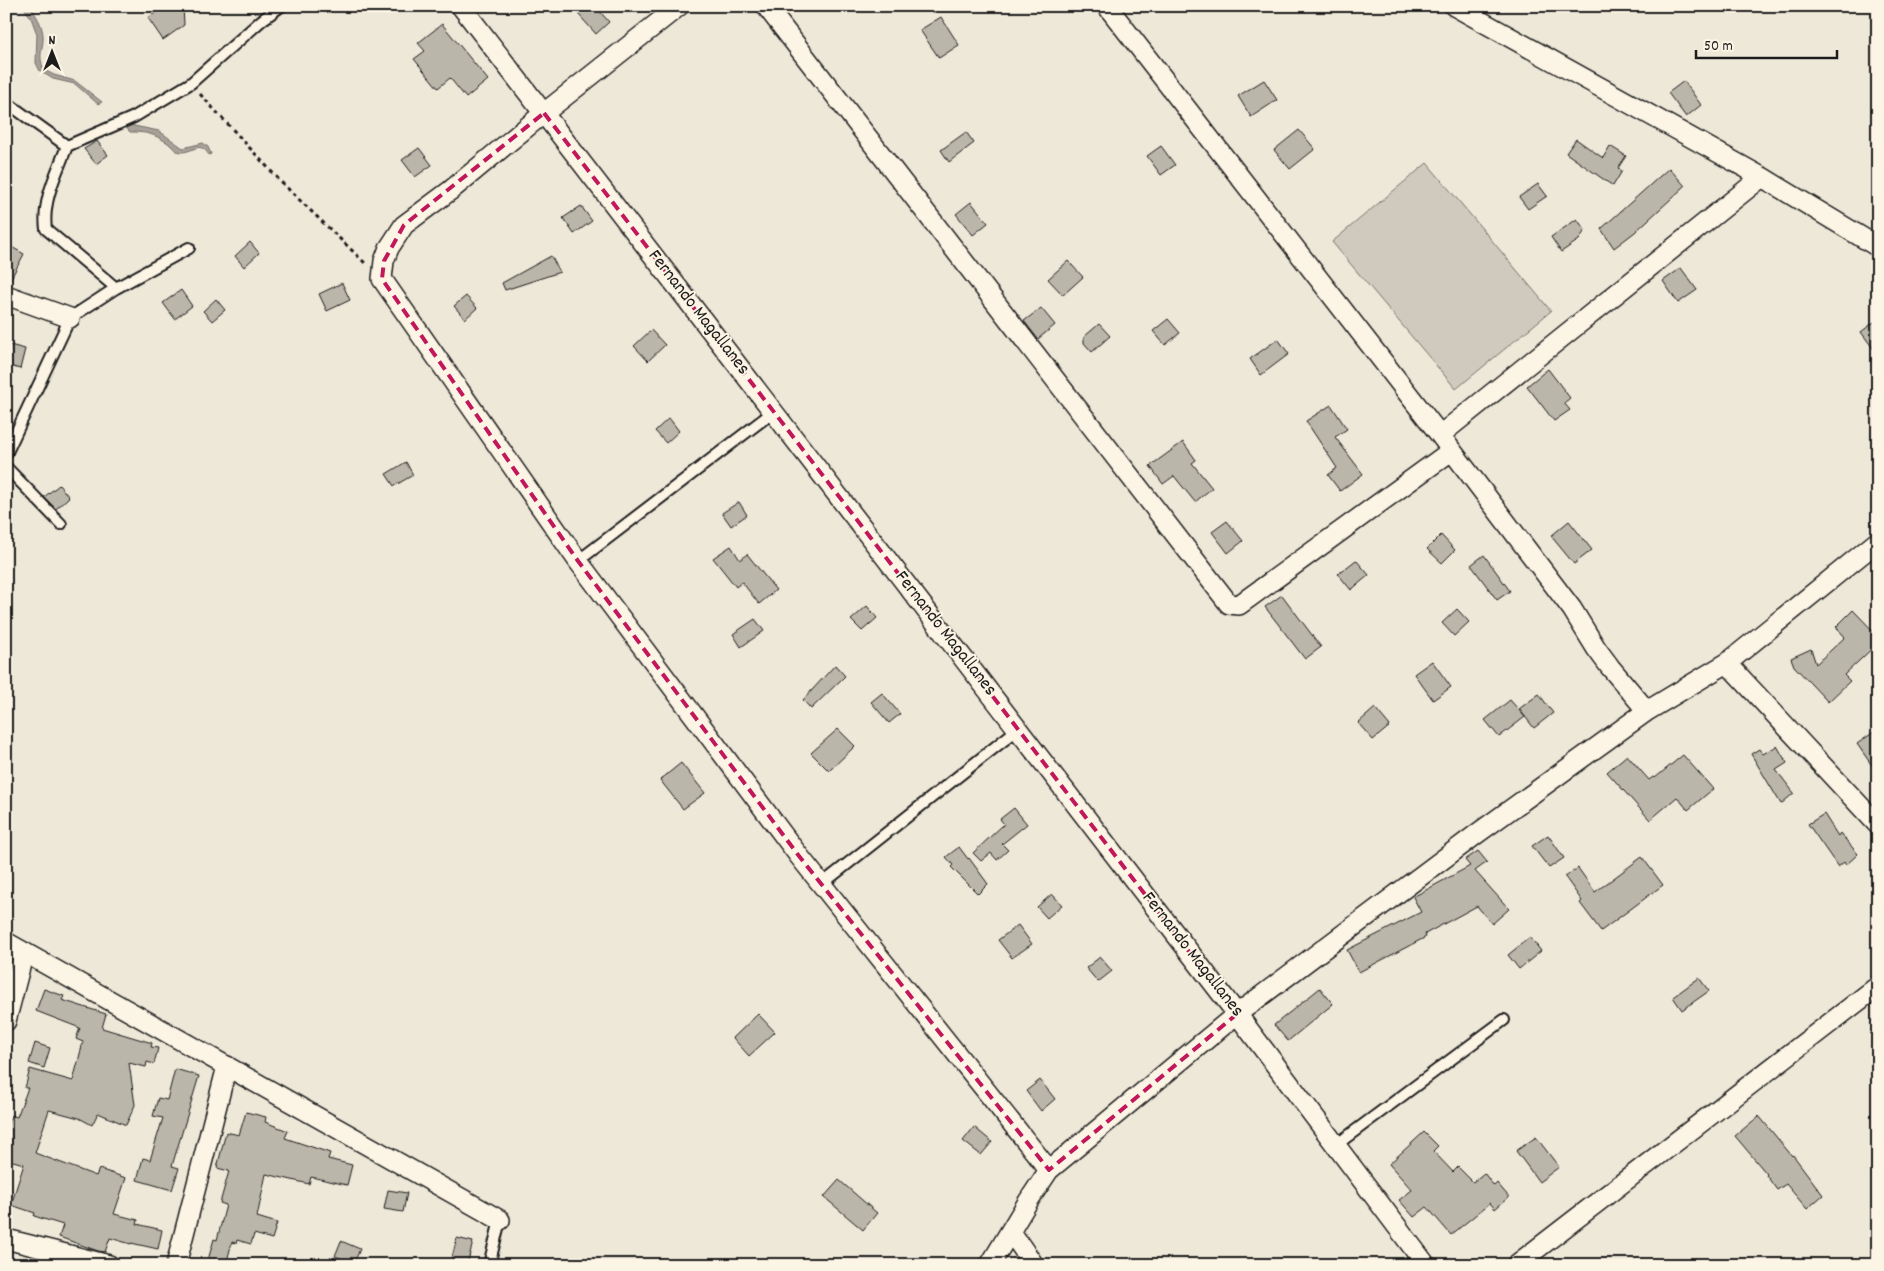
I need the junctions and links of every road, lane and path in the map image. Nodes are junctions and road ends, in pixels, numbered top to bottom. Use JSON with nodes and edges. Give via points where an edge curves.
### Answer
{"nodes":[{"id":1,"x":281,"y":6,"type":"edge"},
{"id":2,"x":461,"y":6,"type":"edge"},
{"id":3,"x":678,"y":6,"type":"edge"},
{"id":4,"x":766,"y":6,"type":"edge"},
{"id":5,"x":1107,"y":6,"type":"edge"},
{"id":6,"x":1454,"y":6,"type":"edge"},
{"id":7,"x":191,"y":83,"type":"junction"},
{"id":8,"x":6,"y":102,"type":"edge"},
{"id":9,"x":544,"y":113,"type":"junction"},
{"id":10,"x":67,"y":146,"type":"junction"},
{"id":11,"x":1762,"y":177,"type":"junction"},
{"id":12,"x":1878,"y":247,"type":"edge"},
{"id":13,"x":190,"y":248,"type":"dead end"},
{"id":14,"x":382,"y":279,"type":"junction"},
{"id":15,"x":116,"y":288,"type":"junction"},
{"id":16,"x":6,"y":295,"type":"edge"},
{"id":17,"x":70,"y":318,"type":"junction"},
{"id":18,"x":774,"y":412,"type":"junction"},
{"id":19,"x":1440,"y":435,"type":"junction"},
{"id":20,"x":1452,"y":451,"type":"junction"},
{"id":21,"x":6,"y":454,"type":"edge"},
{"id":22,"x":6,"y":467,"type":"edge"},
{"id":23,"x":61,"y":524,"type":"dead end"},
{"id":24,"x":1878,"y":541,"type":"edge"},
{"id":25,"x":578,"y":561,"type":"junction"},
{"id":26,"x":1727,"y":663,"type":"junction"},
{"id":27,"x":1647,"y":711,"type":"junction"},
{"id":28,"x":1018,"y":729,"type":"junction"},
{"id":29,"x":1878,"y":825,"type":"edge"},
{"id":30,"x":822,"y":884,"type":"junction"},
{"id":31,"x":6,"y":942,"type":"edge"},
{"id":32,"x":24,"y":952,"type":"junction"},
{"id":33,"x":1878,"y":986,"type":"edge"},
{"id":34,"x":1237,"y":1014,"type":"junction"},
{"id":35,"x":1504,"y":1020,"type":"dead end"},
{"id":36,"x":6,"y":1021,"type":"edge"},
{"id":37,"x":227,"y":1066,"type":"junction"},
{"id":38,"x":1336,"y":1145,"type":"junction"},
{"id":39,"x":1049,"y":1170,"type":"junction"},
{"id":40,"x":500,"y":1220,"type":"joint"},
{"id":41,"x":1011,"y":1232,"type":"junction"},
{"id":42,"x":6,"y":1239,"type":"edge"},
{"id":43,"x":109,"y":1265,"type":"edge"},
{"id":44,"x":176,"y":1265,"type":"edge"},
{"id":45,"x":488,"y":1265,"type":"edge"},
{"id":46,"x":990,"y":1265,"type":"edge"},
{"id":47,"x":1034,"y":1265,"type":"edge"},
{"id":48,"x":1426,"y":1265,"type":"edge"},
{"id":49,"x":1516,"y":1265,"type":"edge"}],
"edges":[{"from":1,"to":7,"type":"lane"},
{"from":2,"to":9,"type":"street","name":"Fernando Magallanes"},
{"from":3,"to":9,"type":"street"},
{"from":4,"to":20,"type":"street","via":[[1229,604],[1238,605]]},
{"from":5,"to":19,"type":"street"},
{"from":6,"to":11,"type":"street"},
{"from":7,"to":10,"type":"lane","via":[[134,117]]},
{"from":7,"to":14,"type":"path","via":[[283,184]]},
{"from":8,"to":10,"type":"lane"},
{"from":9,"to":14,"type":"street","via":[[404,225],[389,248]]},
{"from":9,"to":18,"type":"street","name":"Fernando Magallanes"},
{"from":10,"to":15,"type":"lane","via":[[46,202],[46,229]]},
{"from":11,"to":12,"type":"street"},
{"from":11,"to":19,"type":"street"},
{"from":13,"to":15,"type":"lane"},
{"from":14,"to":25,"type":"street"},
{"from":15,"to":17,"type":"lane"},
{"from":16,"to":17,"type":"street"},
{"from":17,"to":21,"type":"lane"},
{"from":18,"to":25,"type":"lane"},
{"from":18,"to":28,"type":"street","name":"Fernando Magallanes"},
{"from":19,"to":20,"type":"street"},
{"from":20,"to":27,"type":"street","via":[[1572,608],[1610,667]]},
{"from":22,"to":23,"type":"lane"},
{"from":24,"to":26,"type":"street"},
{"from":25,"to":30,"type":"street"},
{"from":26,"to":27,"type":"street"},
{"from":26,"to":29,"type":"street"},
{"from":27,"to":34,"type":"street"},
{"from":28,"to":30,"type":"lane"},
{"from":28,"to":34,"type":"street","name":"Fernando Magallanes"},
{"from":30,"to":39,"type":"street"},
{"from":31,"to":32,"type":"street"},
{"from":32,"to":36,"type":"street"},
{"from":32,"to":37,"type":"street"},
{"from":33,"to":49,"type":"street"},
{"from":34,"to":38,"type":"street","name":"Fernando Magallanes"},
{"from":34,"to":39,"type":"street"},
{"from":35,"to":38,"type":"lane"},
{"from":37,"to":40,"type":"street"},
{"from":37,"to":44,"type":"street"},
{"from":38,"to":48,"type":"street","name":"Fernando Magallanes"},
{"from":39,"to":41,"type":"street"},
{"from":40,"to":45,"type":"lane"},
{"from":41,"to":46,"type":"street"},
{"from":41,"to":47,"type":"street"},
{"from":42,"to":43,"type":"street"}]}
